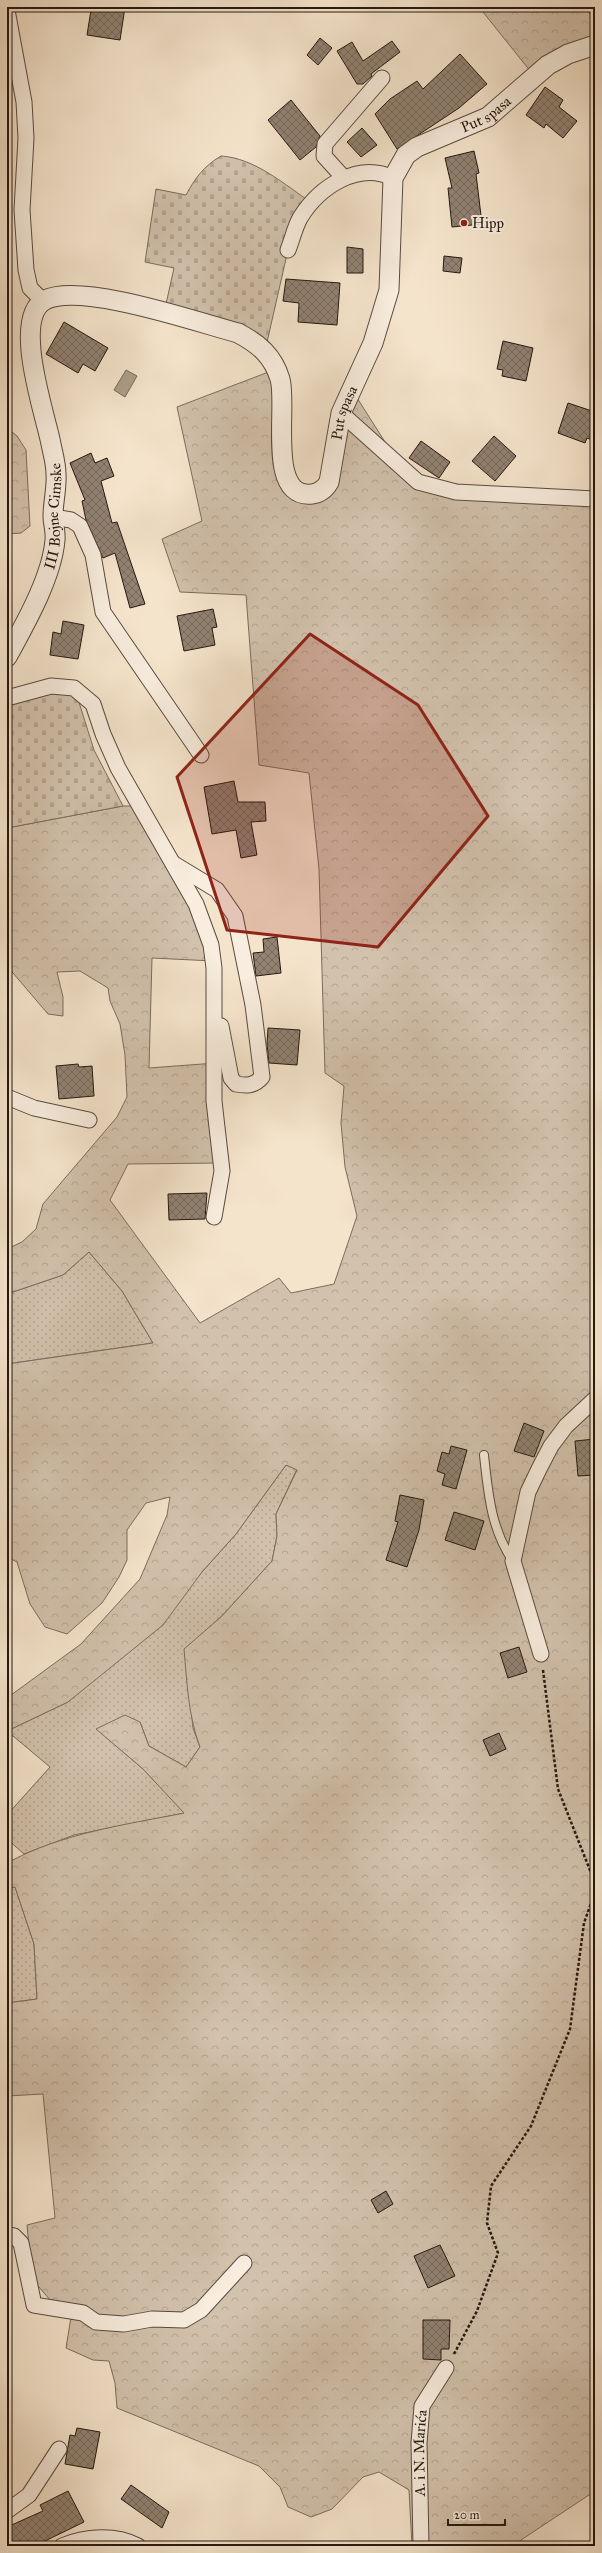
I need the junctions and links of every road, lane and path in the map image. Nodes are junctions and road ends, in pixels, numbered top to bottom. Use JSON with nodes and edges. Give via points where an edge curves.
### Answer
{"nodes":[{"id":1,"x":7,"y":10,"type":"edge"},
{"id":2,"x":595,"y":45,"type":"edge"},
{"id":3,"x":382,"y":78,"type":"dead end"},
{"id":4,"x":343,"y":177,"type":"junction"},
{"id":5,"x":394,"y":178,"type":"junction"},
{"id":6,"x":288,"y":250,"type":"dead end"},
{"id":7,"x":43,"y":301,"type":"junction"},
{"id":8,"x":341,"y":413,"type":"junction"},
{"id":9,"x":595,"y":499,"type":"edge"},
{"id":10,"x":53,"y":517,"type":"junction"},
{"id":11,"x":13,"y":633,"type":"edge"},
{"id":12,"x":7,"y":657,"type":"edge"},
{"id":13,"x":7,"y":698,"type":"edge"},
{"id":14,"x":201,"y":755,"type":"dead end"},
{"id":15,"x":174,"y":864,"type":"junction"},
{"id":16,"x":216,"y":1003,"type":"junction"},
{"id":17,"x":7,"y":1097,"type":"edge"},
{"id":18,"x":89,"y":1120,"type":"dead end"},
{"id":19,"x":214,"y":1217,"type":"dead end"},
{"id":20,"x":595,"y":1399,"type":"edge"},
{"id":21,"x":484,"y":1455,"type":"dead end"},
{"id":22,"x":513,"y":1561,"type":"junction"},
{"id":23,"x":541,"y":1654,"type":"joint"},
{"id":24,"x":595,"y":1883,"type":"edge"},
{"id":25,"x":595,"y":1892,"type":"edge"},
{"id":26,"x":7,"y":2235,"type":"edge"},
{"id":27,"x":244,"y":2263,"type":"dead end"},
{"id":28,"x":446,"y":2368,"type":"joint"},
{"id":29,"x":59,"y":2449,"type":"dead end"},
{"id":30,"x":7,"y":2511,"type":"edge"},
{"id":31,"x":62,"y":2546,"type":"edge"},
{"id":32,"x":138,"y":2546,"type":"edge"},
{"id":33,"x":421,"y":2546,"type":"edge"}],
"edges":[{"from":1,"to":7,"type":"street","via":[[24,102],[26,138],[22,210],[26,270],[30,288]]},
{"from":2,"to":5,"type":"street","name":"Put spasa","via":[[568,54],[548,65],[488,117],[417,146],[406,155]]},
{"from":3,"to":4,"type":"street","via":[[325,144],[324,156]]},
{"from":4,"to":5,"type":"street","via":[[381,172]]},
{"from":4,"to":6,"type":"street","via":[[317,198],[300,218]]},
{"from":5,"to":8,"type":"street","name":"Put spasa","via":[[389,290],[372,343]]},
{"from":7,"to":8,"type":"street","name":"Put spasa","via":[[64,294],[112,300],[238,333],[254,341],[265,351],[280,380],[283,401],[282,464],[285,477],[292,488],[301,492],[318,492],[329,482]]},
{"from":7,"to":10,"type":"street","name":"III Bojne Cimske","via":[[31,326],[31,349],[56,474]]},
{"from":8,"to":9,"type":"street","via":[[418,482],[456,492]]},
{"from":10,"to":11,"type":"street","name":"III Bojne Cimske","via":[[55,540],[45,577]]},
{"from":10,"to":14,"type":"street","via":[[71,520],[80,526],[93,555],[103,612]]},
{"from":11,"to":12,"type":"street","name":"III Bojne Cimske"},
{"from":13,"to":15,"type":"street","via":[[51,686],[74,688],[93,704],[102,734],[118,768]]},
{"from":15,"to":16,"type":"street","via":[[196,904],[211,945]]},
{"from":15,"to":16,"type":"street","via":[[217,890],[235,916],[253,1005],[262,1077],[257,1082],[248,1086],[236,1084],[231,1078]]},
{"from":16,"to":19,"type":"street","via":[[214,1102],[222,1171]]},
{"from":17,"to":18,"type":"street","via":[[63,1116]]},
{"from":20,"to":22,"type":"street","via":[[566,1426],[551,1446],[539,1469],[528,1492]]},
{"from":21,"to":22,"type":"lane","via":[[489,1501],[496,1527],[504,1549]]},
{"from":22,"to":23,"type":"street"},
{"from":23,"to":24,"type":"path","via":[[558,1789]]},
{"from":25,"to":28,"type":"path","via":[[584,1923],[570,2029],[531,2126],[491,2186],[487,2223],[498,2253],[477,2311]]},
{"from":26,"to":27,"type":"street","via":[[14,2236],[21,2243],[34,2305],[83,2313],[96,2322],[124,2324],[152,2319],[184,2320],[201,2310]]},
{"from":28,"to":33,"type":"street","name":"A. i N. Marića","via":[[422,2406],[419,2443]]},
{"from":29,"to":30,"type":"street","via":[[28,2495]]},
{"from":31,"to":32,"type":"street","via":[[90,2539],[112,2538]]}]}
